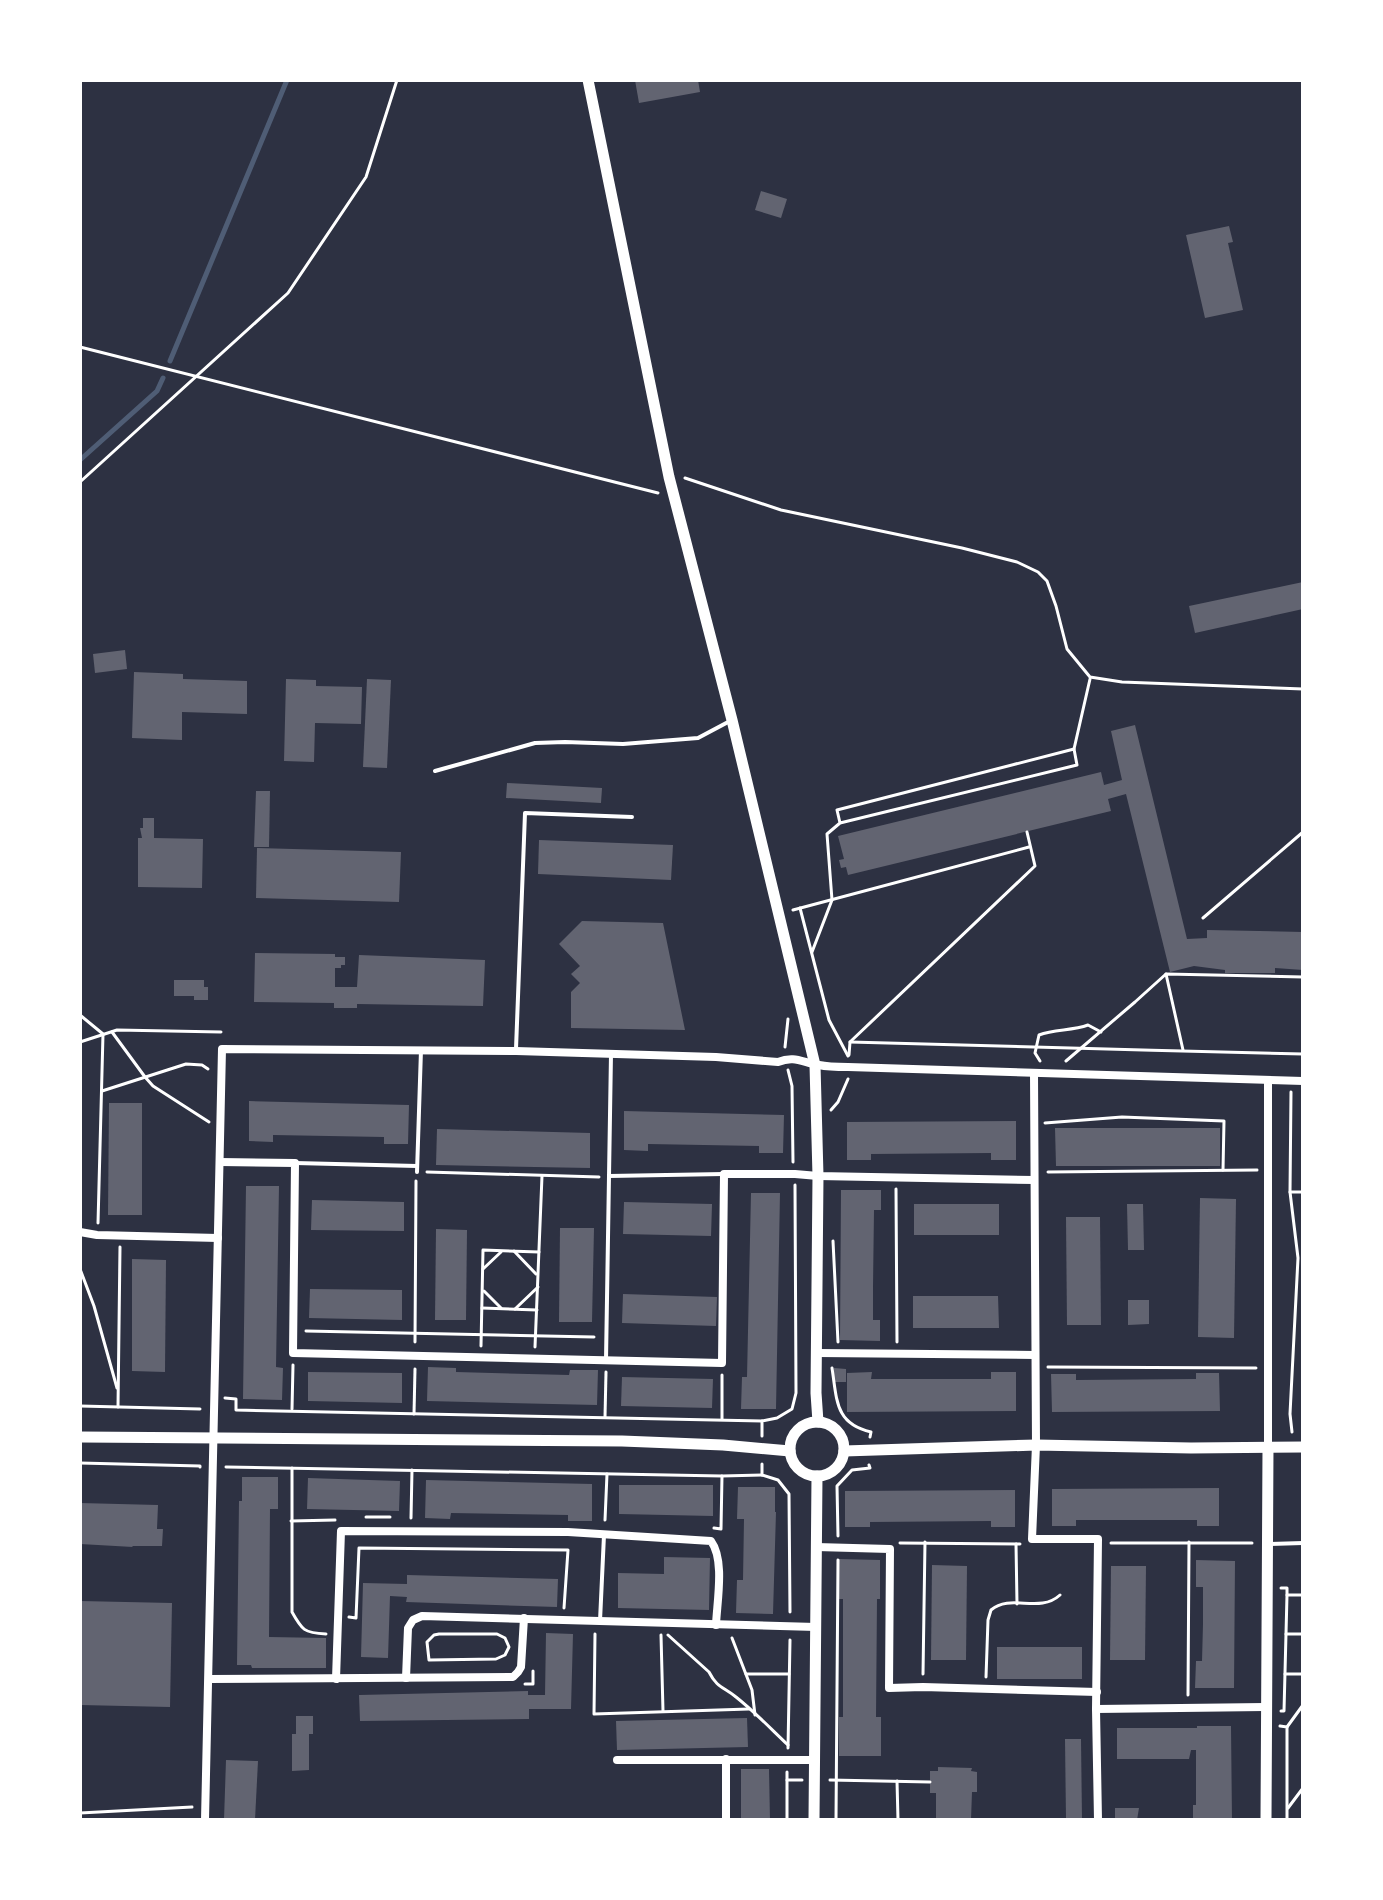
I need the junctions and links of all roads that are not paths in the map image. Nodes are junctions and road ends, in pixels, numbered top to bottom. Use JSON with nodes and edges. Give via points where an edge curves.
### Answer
{"nodes":[{"id":1,"x":588,"y":80,"type":"edge"},
{"id":2,"x":732,"y":720,"type":"junction"},
{"id":3,"x":435,"y":771,"type":"dead end"},
{"id":4,"x":632,"y":817,"type":"dead end"},
{"id":5,"x":421,"y":1050,"type":"junction"},
{"id":6,"x":516,"y":1051,"type":"junction"},
{"id":7,"x":611,"y":1054,"type":"junction"},
{"id":8,"x":815,"y":1065,"type":"junction"},
{"id":9,"x":1034,"y":1073,"type":"junction"},
{"id":10,"x":1268,"y":1081,"type":"junction"},
{"id":11,"x":1303,"y":1081,"type":"edge"},
{"id":12,"x":220,"y":1162,"type":"junction"},
{"id":13,"x":295,"y":1163,"type":"junction"},
{"id":14,"x":724,"y":1174,"type":"junction"},
{"id":15,"x":818,"y":1176,"type":"junction"},
{"id":16,"x":1034,"y":1176,"type":"junction"},
{"id":17,"x":609,"y":1177,"type":"junction"},
{"id":18,"x":80,"y":1232,"type":"edge"},
{"id":19,"x":218,"y":1238,"type":"junction"},
{"id":20,"x":817,"y":1353,"type":"junction"},
{"id":21,"x":1035,"y":1355,"type":"junction"},
{"id":22,"x":606,"y":1360,"type":"junction"},
{"id":23,"x":818,"y":1422,"type":"junction"},
{"id":24,"x":80,"y":1437,"type":"edge"},
{"id":25,"x":215,"y":1438,"type":"junction"},
{"id":26,"x":1036,"y":1445,"type":"junction"},
{"id":27,"x":1298,"y":1447,"type":"edge"},
{"id":28,"x":1268,"y":1448,"type":"junction"},
{"id":29,"x":790,"y":1451,"type":"junction"},
{"id":30,"x":844,"y":1451,"type":"junction"},
{"id":31,"x":817,"y":1476,"type":"junction"},
{"id":32,"x":604,"y":1530,"type":"junction"},
{"id":33,"x":1268,"y":1543,"type":"junction"},
{"id":34,"x":1303,"y":1543,"type":"edge"},
{"id":35,"x":816,"y":1547,"type":"junction"},
{"id":36,"x":524,"y":1618,"type":"junction"},
{"id":37,"x":600,"y":1621,"type":"junction"},
{"id":38,"x":716,"y":1625,"type":"junction"},
{"id":39,"x":816,"y":1627,"type":"junction"},
{"id":40,"x":406,"y":1678,"type":"junction"},
{"id":41,"x":209,"y":1679,"type":"junction"},
{"id":42,"x":336,"y":1679,"type":"junction"},
{"id":43,"x":1097,"y":1692,"type":"junction"},
{"id":44,"x":1096,"y":1709,"type":"junction"},
{"id":45,"x":1265,"y":1709,"type":"junction"},
{"id":46,"x":726,"y":1759,"type":"junction"},
{"id":47,"x":617,"y":1760,"type":"dead end"},
{"id":48,"x":814,"y":1760,"type":"junction"},
{"id":49,"x":205,"y":1820,"type":"edge"},
{"id":50,"x":726,"y":1820,"type":"edge"},
{"id":51,"x":814,"y":1820,"type":"edge"},
{"id":52,"x":1098,"y":1820,"type":"edge"},
{"id":53,"x":1266,"y":1820,"type":"edge"}],
"edges":[{"from":1,"to":2,"type":"street","via":[[669,477]]},
{"from":2,"to":3,"type":"lane","via":[[698,738],[535,743]]},
{"from":2,"to":8,"type":"street"},
{"from":4,"to":6,"type":"lane","via":[[525,813]]},
{"from":5,"to":6,"type":"street"},
{"from":5,"to":12,"type":"street","via":[[222,1049]]},
{"from":5,"to":13,"type":"lane","via":[[417,1169]]},
{"from":6,"to":7,"type":"street"},
{"from":7,"to":8,"type":"street","via":[[785,1059]]},
{"from":7,"to":17,"type":"lane"},
{"from":8,"to":9,"type":"street"},
{"from":8,"to":15,"type":"street"},
{"from":9,"to":10,"type":"street"},
{"from":9,"to":16,"type":"street"},
{"from":10,"to":11,"type":"street"},
{"from":10,"to":28,"type":"street"},
{"from":12,"to":13,"type":"street"},
{"from":12,"to":19,"type":"street"},
{"from":13,"to":22,"type":"street","via":[[293,1353]]},
{"from":14,"to":15,"type":"street"},
{"from":14,"to":17,"type":"lane"},
{"from":14,"to":22,"type":"street","via":[[722,1363]]},
{"from":15,"to":16,"type":"street"},
{"from":15,"to":20,"type":"street"},
{"from":16,"to":21,"type":"street"},
{"from":17,"to":22,"type":"lane"},
{"from":18,"to":19,"type":"street"},
{"from":19,"to":25,"type":"street"},
{"from":20,"to":21,"type":"street"},
{"from":20,"to":23,"type":"street"},
{"from":21,"to":26,"type":"street"},
{"from":23,"to":29,"type":"street","via":[[801,1427]]},
{"from":23,"to":30,"type":"street","via":[[834,1428]]},
{"from":24,"to":25,"type":"street"},
{"from":25,"to":29,"type":"street","via":[[622,1441]]},
{"from":25,"to":41,"type":"street"},
{"from":26,"to":28,"type":"street"},
{"from":26,"to":30,"type":"street"},
{"from":26,"to":43,"type":"street","via":[[1032,1539],[1098,1539]]},
{"from":27,"to":28,"type":"street"},
{"from":28,"to":33,"type":"street"},
{"from":29,"to":31,"type":"street","via":[[795,1466]]},
{"from":30,"to":31,"type":"street","via":[[832,1472]]},
{"from":31,"to":35,"type":"street"},
{"from":32,"to":37,"type":"lane"},
{"from":32,"to":38,"type":"street","via":[[711,1541],[719,1559]]},
{"from":32,"to":42,"type":"street","via":[[341,1531]]},
{"from":33,"to":34,"type":"lane"},
{"from":33,"to":45,"type":"street"},
{"from":35,"to":39,"type":"street"},
{"from":35,"to":43,"type":"street","via":[[890,1549],[889,1688]]},
{"from":36,"to":37,"type":"street"},
{"from":36,"to":40,"type":"street","via":[[521,1667],[513,1677]]},
{"from":36,"to":40,"type":"street","via":[[415,1618],[408,1628]]},
{"from":37,"to":38,"type":"street"},
{"from":38,"to":39,"type":"street"},
{"from":39,"to":48,"type":"street"},
{"from":40,"to":42,"type":"street"},
{"from":41,"to":42,"type":"street"},
{"from":41,"to":49,"type":"street"},
{"from":43,"to":44,"type":"street"},
{"from":44,"to":45,"type":"street"},
{"from":44,"to":52,"type":"street"},
{"from":45,"to":53,"type":"street"},
{"from":46,"to":47,"type":"street"},
{"from":46,"to":48,"type":"street"},
{"from":46,"to":50,"type":"street"},
{"from":48,"to":51,"type":"street"}]}
